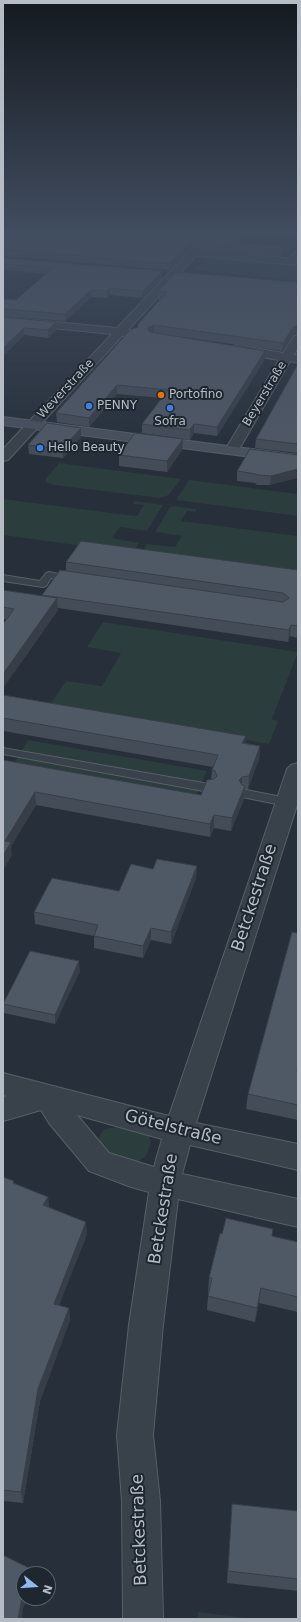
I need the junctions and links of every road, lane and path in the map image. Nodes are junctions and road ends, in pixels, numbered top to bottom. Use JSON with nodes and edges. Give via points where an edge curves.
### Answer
{"nodes":[{"id":1,"x":140,"y":310,"type":"edge"},
{"id":2,"x":3,"y":320,"type":"edge"},
{"id":3,"x":119,"y":332,"type":"junction"},
{"id":4,"x":136,"y":334,"type":"edge"},
{"id":5,"x":298,"y":338,"type":"edge"},
{"id":6,"x":229,"y":348,"type":"edge"},
{"id":7,"x":292,"y":358,"type":"edge"},
{"id":8,"x":3,"y":421,"type":"edge"},
{"id":9,"x":33,"y":425,"type":"junction"},
{"id":10,"x":232,"y":450,"type":"junction"},
{"id":11,"x":3,"y":457,"type":"edge"},
{"id":12,"x":298,"y":458,"type":"edge"},
{"id":13,"x":3,"y":578,"type":"edge"},
{"id":14,"x":79,"y":580,"type":"edge"},
{"id":15,"x":3,"y":751,"type":"edge"},
{"id":16,"x":298,"y":769,"type":"edge"},
{"id":17,"x":209,"y":788,"type":"edge"},
{"id":18,"x":246,"y":794,"type":"edge"},
{"id":19,"x":287,"y":802,"type":"junction"},
{"id":20,"x":3,"y":1084,"type":"edge"},
{"id":21,"x":48,"y":1097,"type":"junction"},
{"id":22,"x":3,"y":1109,"type":"edge"},
{"id":23,"x":178,"y":1131,"type":"junction"},
{"id":24,"x":298,"y":1158,"type":"edge"},
{"id":25,"x":165,"y":1183,"type":"junction"},
{"id":26,"x":298,"y":1213,"type":"edge"},
{"id":27,"x":143,"y":1619,"type":"edge"}],
"edges":[{"from":1,"to":3,"type":"street","name":"Weverstraße"},
{"from":2,"to":3,"type":"street"},
{"from":3,"to":4,"type":"street"},
{"from":3,"to":9,"type":"street","name":"Weverstraße"},
{"from":5,"to":7,"type":"street","name":"Beyerstraße"},
{"from":6,"to":7,"type":"street"},
{"from":7,"to":10,"type":"street","name":"Beyerstraße"},
{"from":8,"to":9,"type":"street"},
{"from":9,"to":10,"type":"street"},
{"from":9,"to":11,"type":"street","name":"Weverstraße"},
{"from":10,"to":12,"type":"street"},
{"from":13,"to":14,"type":"lane","via":[[43,584],[49,576]]},
{"from":15,"to":17,"type":"lane"},
{"from":16,"to":19,"type":"street","name":"Betckestraße"},
{"from":18,"to":19,"type":"lane"},
{"from":19,"to":23,"type":"street","name":"Betckestraße"},
{"from":20,"to":21,"type":"street","name":"Götelstraße"},
{"from":21,"to":22,"type":"street"},
{"from":21,"to":23,"type":"street","name":"Götelstraße"},
{"from":21,"to":25,"type":"street","via":[[59,1115],[99,1162]]},
{"from":23,"to":24,"type":"street","name":"Götelstraße"},
{"from":23,"to":25,"type":"street","name":"Betckestraße"},
{"from":25,"to":26,"type":"street"},
{"from":25,"to":27,"type":"street","name":"Betckestraße","via":[[146,1325],[135,1436],[141,1501]]}]}
